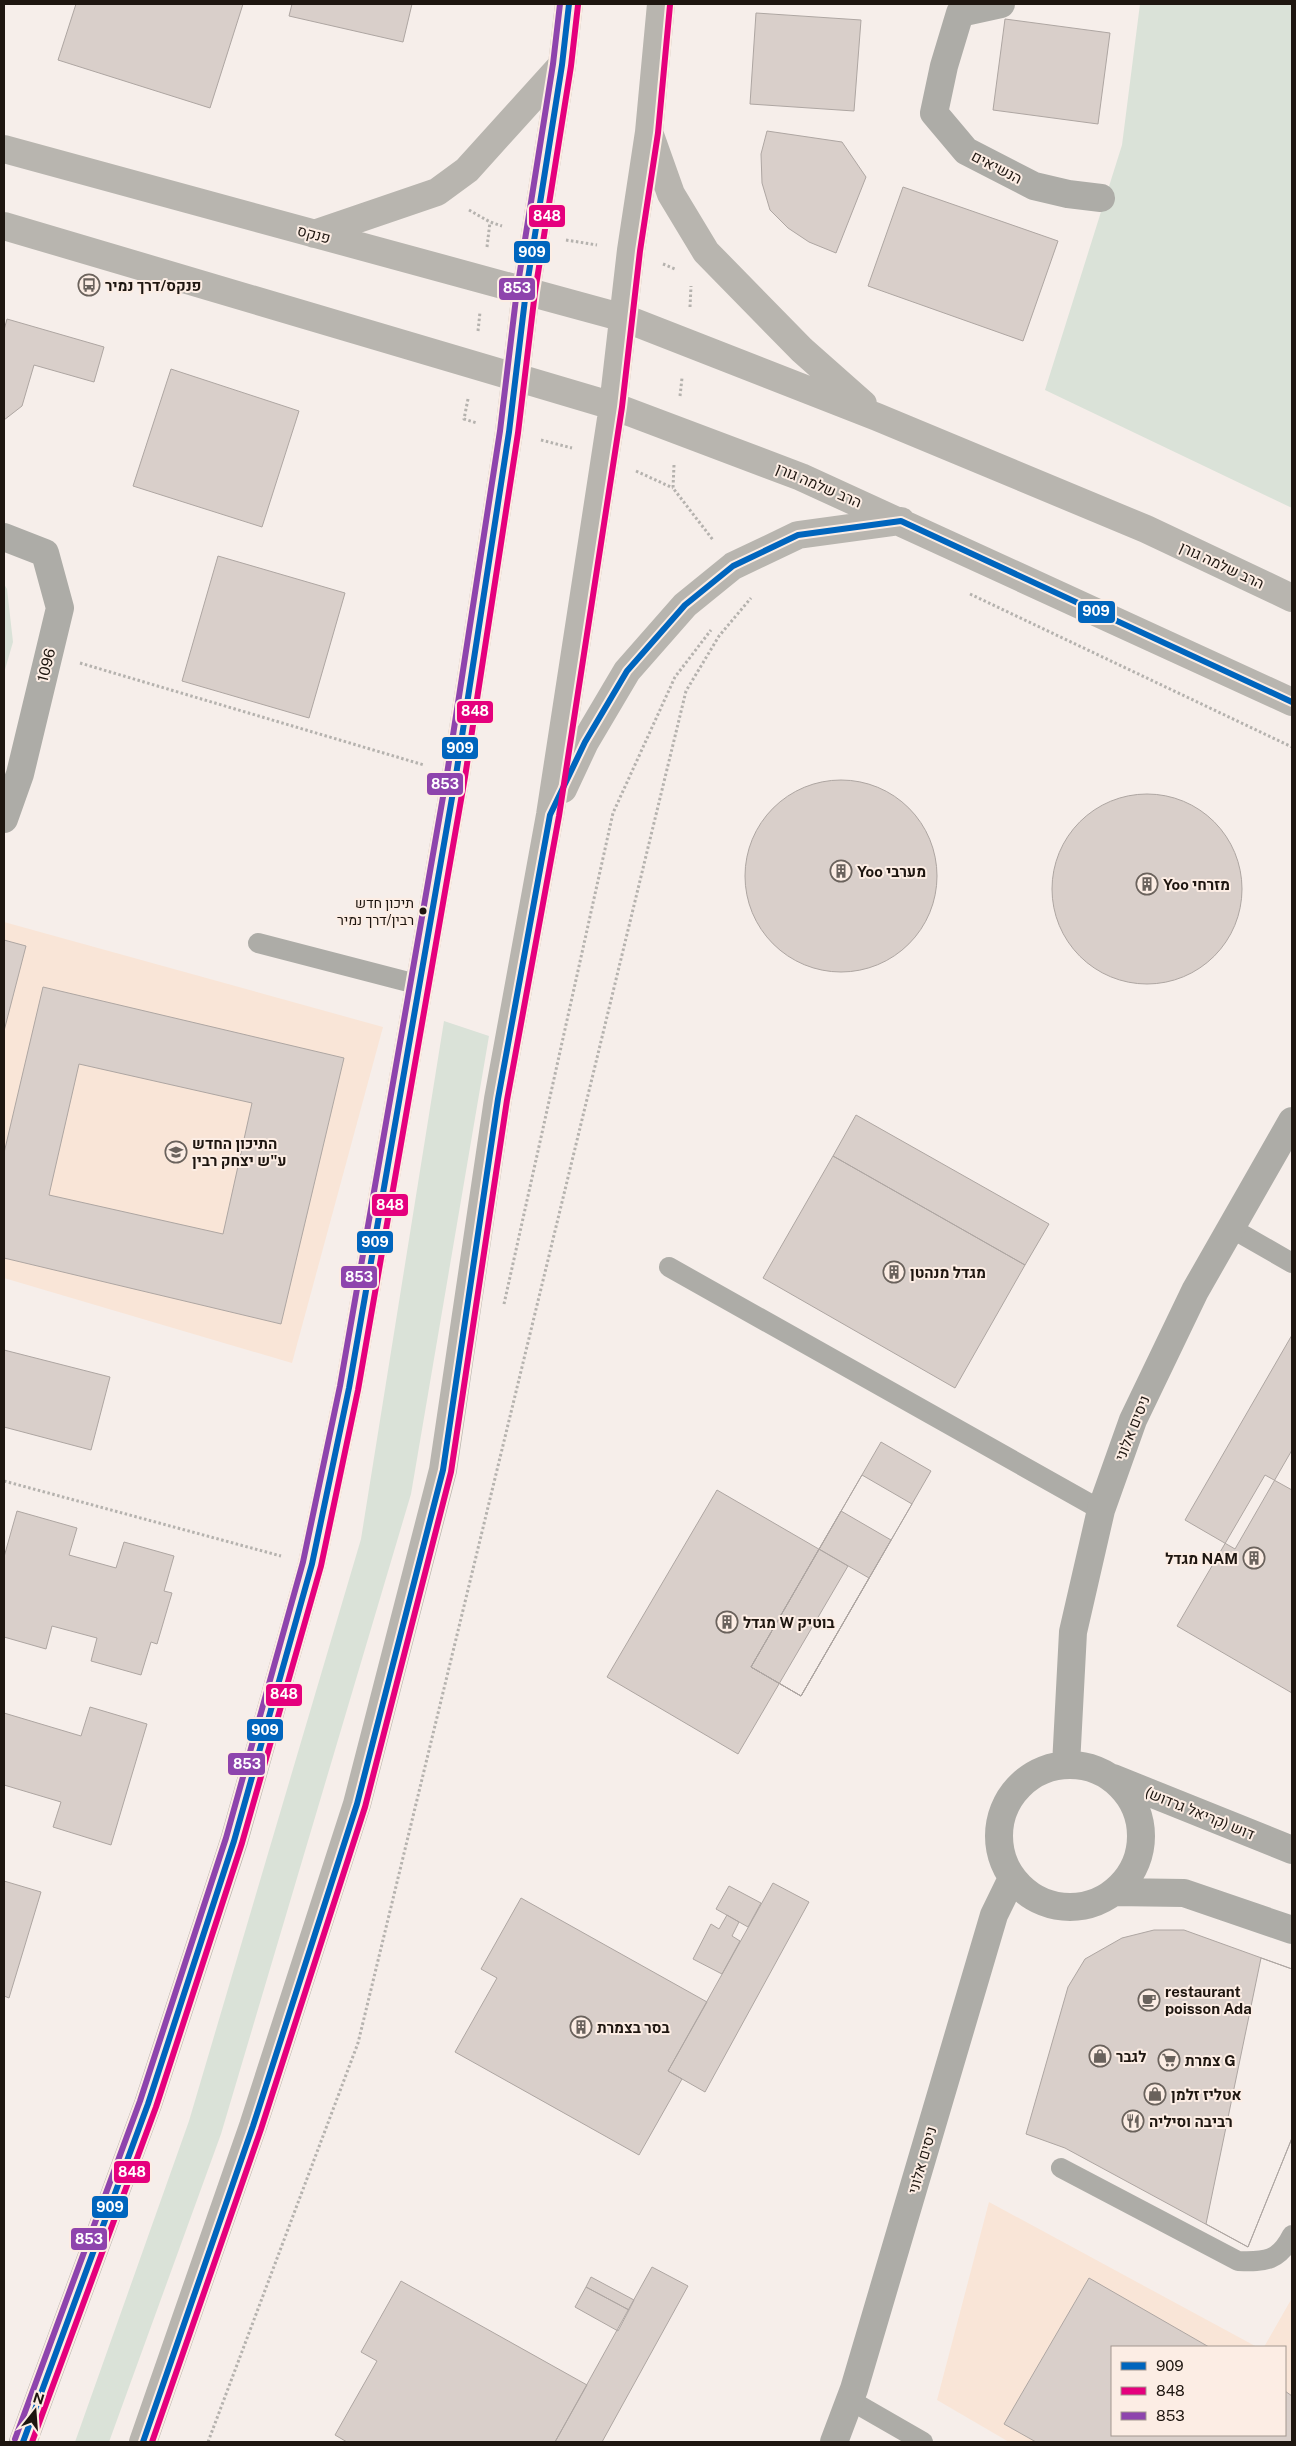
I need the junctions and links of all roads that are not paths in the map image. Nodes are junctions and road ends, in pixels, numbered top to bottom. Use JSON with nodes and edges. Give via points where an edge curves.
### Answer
{"nodes":[{"id":1,"x":569,"y":4,"type":"edge"},
{"id":2,"x":661,"y":4,"type":"edge"},
{"id":3,"x":1001,"y":4,"type":"edge"},
{"id":4,"x":562,"y":65,"type":"junction"},
{"id":5,"x":649,"y":132,"type":"junction"},
{"id":6,"x":4,"y":149,"type":"edge"},
{"id":7,"x":1102,"y":198,"type":"dead end"},
{"id":8,"x":4,"y":226,"type":"edge"},
{"id":9,"x":314,"y":234,"type":"junction"},
{"id":10,"x":526,"y":291,"type":"junction"},
{"id":11,"x":624,"y":318,"type":"junction"},
{"id":12,"x":514,"y":378,"type":"junction"},
{"id":13,"x":613,"y":406,"type":"junction"},
{"id":14,"x":877,"y":417,"type":"junction"},
{"id":15,"x":901,"y":522,"type":"junction"},
{"id":16,"x":4,"y":537,"type":"edge"},
{"id":17,"x":1292,"y":598,"type":"edge"},
{"id":18,"x":1292,"y":702,"type":"edge"},
{"id":19,"x":550,"y":815,"type":"junction"},
{"id":20,"x":4,"y":819,"type":"edge"},
{"id":21,"x":258,"y":943,"type":"dead end"},
{"id":22,"x":420,"y":985,"type":"junction"},
{"id":23,"x":1292,"y":1121,"type":"edge"},
{"id":24,"x":1231,"y":1228,"type":"junction"},
{"id":25,"x":1292,"y":1263,"type":"edge"},
{"id":26,"x":669,"y":1267,"type":"dead end"},
{"id":27,"x":1101,"y":1510,"type":"junction"},
{"id":28,"x":1066,"y":1765,"type":"junction"},
{"id":29,"x":1107,"y":1776,"type":"junction"},
{"id":30,"x":1292,"y":1850,"type":"edge"},
{"id":31,"x":1012,"y":1878,"type":"junction"},
{"id":32,"x":1114,"y":1892,"type":"junction"},
{"id":33,"x":1292,"y":1930,"type":"edge"},
{"id":34,"x":1061,"y":2168,"type":"dead end"},
{"id":35,"x":1292,"y":2235,"type":"edge"},
{"id":36,"x":850,"y":2400,"type":"junction"},
{"id":37,"x":24,"y":2442,"type":"edge"},
{"id":38,"x":143,"y":2442,"type":"edge"},
{"id":39,"x":834,"y":2442,"type":"edge"},
{"id":40,"x":923,"y":2442,"type":"edge"}],
"edges":[{"from":1,"to":4,"type":"main road"},
{"from":2,"to":5,"type":"main road"},
{"from":3,"to":7,"type":"street","name":"הנשיאים","via":[[960,13],[934,113],[966,151],[1034,186]]},
{"from":4,"to":9,"type":"main road","via":[[467,170],[437,192]]},
{"from":4,"to":10,"type":"main road"},
{"from":5,"to":11,"type":"main road"},
{"from":5,"to":14,"type":"main road","via":[[671,194],[706,252],[802,350]]},
{"from":6,"to":9,"type":"main road","name":"פנקס"},
{"from":8,"to":12,"type":"main road"},
{"from":9,"to":10,"type":"main road","name":"פנקס"},
{"from":10,"to":11,"type":"main road","name":"פנקס"},
{"from":10,"to":12,"type":"main road"},
{"from":11,"to":13,"type":"main road"},
{"from":11,"to":14,"type":"main road","name":"הרב שלמה גורן"},
{"from":12,"to":13,"type":"main road"},
{"from":12,"to":22,"type":"main road","via":[[509,432]]},
{"from":13,"to":15,"type":"main road","name":"הרב שלמה גורן","via":[[802,477]]},
{"from":13,"to":19,"type":"main road"},
{"from":14,"to":17,"type":"main road","name":"הרב שלמה גורן","via":[[1146,529]]},
{"from":15,"to":18,"type":"main road","name":"הרב שלמה גורן"},
{"from":15,"to":19,"type":"main road","via":[[798,535],[733,566],[685,605],[627,671],[585,742]]},
{"from":16,"to":20,"type":"street","name":"1096","via":[[45,553],[60,608],[20,774]]},
{"from":19,"to":38,"type":"main road","via":[[498,1099],[441,1480],[357,1804],[253,2126]]},
{"from":21,"to":22,"type":"lane"},
{"from":22,"to":37,"type":"main road","via":[[349,1388],[312,1564],[234,1841],[148,2104]]},
{"from":23,"to":24,"type":"street","name":"ניסים אלוני"},
{"from":24,"to":25,"type":"lane"},
{"from":24,"to":27,"type":"street","name":"ניסים אלוני","via":[[1195,1291],[1133,1420]]},
{"from":26,"to":27,"type":"lane"},
{"from":27,"to":28,"type":"street","name":"ניסים אלוני","via":[[1073,1632]]},
{"from":28,"to":29,"type":"street","via":[[1088,1768]]},
{"from":28,"to":31,"type":"street","via":[[1045,1769],[1025,1780],[1010,1796],[1001,1816],[998,1837],[1002,1858]]},
{"from":29,"to":30,"type":"street","name":"דוש (קריאל גרדוש)"},
{"from":29,"to":32,"type":"street","via":[[1124,1791],[1136,1810],[1142,1832],[1139,1855],[1129,1876]]},
{"from":31,"to":32,"type":"street","via":[[1028,1894],[1049,1904],[1072,1908],[1094,1904]]},
{"from":31,"to":36,"type":"street","name":"ניסים אלוני","via":[[994,1915]]},
{"from":32,"to":33,"type":"street","via":[[1184,1893]]},
{"from":34,"to":35,"type":"lane","via":[[1238,2261],[1261,2262],[1284,2251]]},
{"from":36,"to":39,"type":"street","name":"ניסים אלוני"},
{"from":36,"to":40,"type":"lane"}]}
